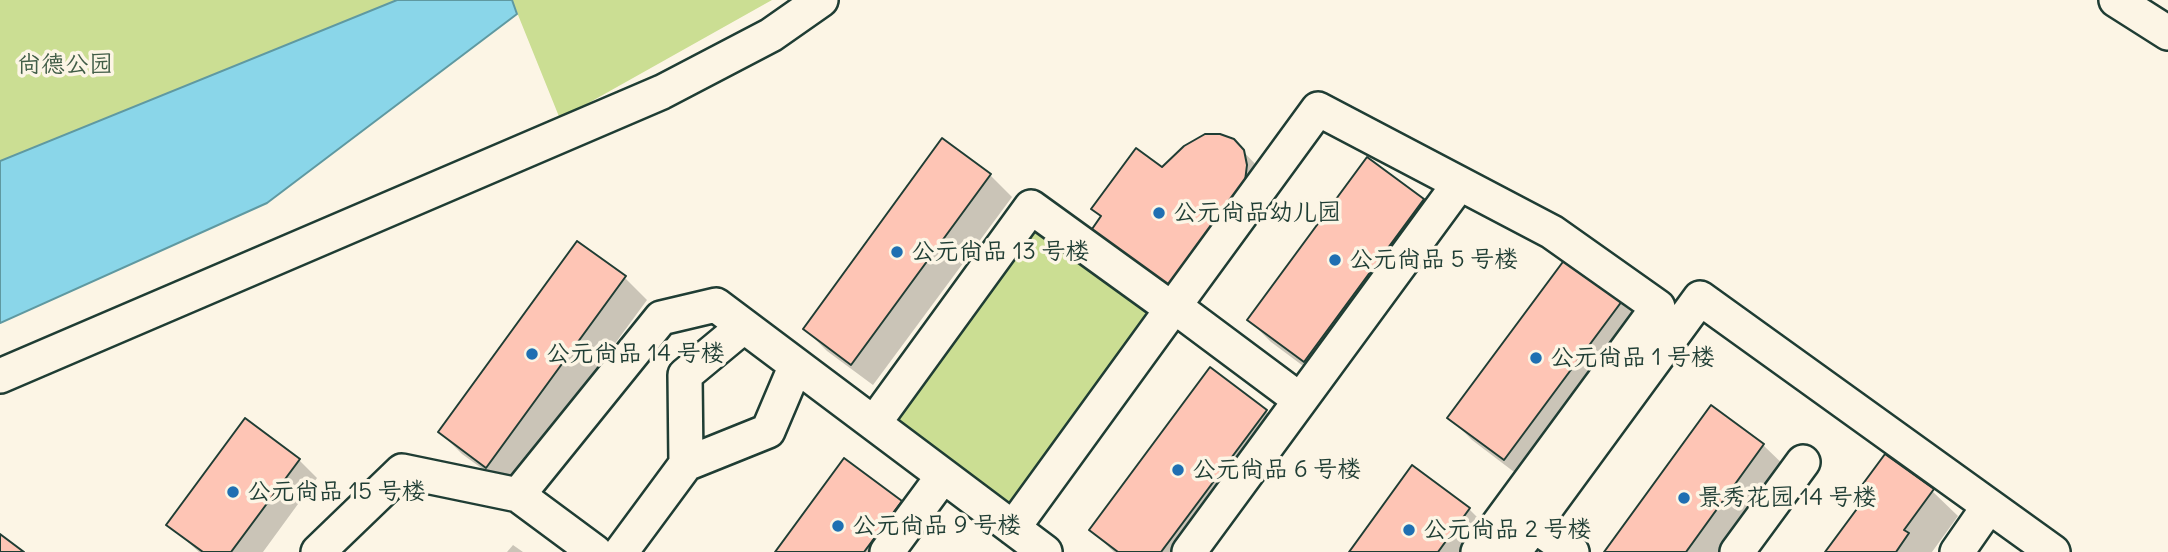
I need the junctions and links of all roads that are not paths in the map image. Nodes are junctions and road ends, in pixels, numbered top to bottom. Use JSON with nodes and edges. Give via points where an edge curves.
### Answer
{"nodes":[{"id":1,"x":821,"y":0,"type":"edge"},
{"id":2,"x":2116,"y":0,"type":"edge"},
{"id":3,"x":2168,"y":33,"type":"edge"},
{"id":4,"x":1459,"y":184,"type":"junction"},
{"id":5,"x":1173,"y":308,"type":"junction"},
{"id":6,"x":744,"y":326,"type":"junction"},
{"id":7,"x":796,"y":365,"type":"junction"},
{"id":8,"x":0,"y":376,"type":"edge"},
{"id":9,"x":1300,"y":400,"type":"junction"},
{"id":10,"x":874,"y":424,"type":"junction"},
{"id":11,"x":1803,"y":462,"type":"dead end"},
{"id":12,"x":686,"y":464,"type":"junction"},
{"id":13,"x":943,"y":476,"type":"junction"},
{"id":14,"x":518,"y":495,"type":"junction"},
{"id":15,"x":1989,"y":506,"type":"junction"},
{"id":16,"x":1534,"y":525,"type":"junction"},
{"id":17,"x":1013,"y":528,"type":"junction"},
{"id":18,"x":318,"y":552,"type":"edge"},
{"id":19,"x":595,"y":552,"type":"edge"},
{"id":20,"x":621,"y":552,"type":"edge"},
{"id":21,"x":887,"y":552,"type":"edge"},
{"id":22,"x":1045,"y":552,"type":"edge"},
{"id":23,"x":1189,"y":552,"type":"edge"},
{"id":24,"x":1478,"y":552,"type":"edge"},
{"id":25,"x":1514,"y":552,"type":"edge"},
{"id":26,"x":1572,"y":552,"type":"edge"},
{"id":27,"x":1737,"y":552,"type":"edge"},
{"id":28,"x":1957,"y":552,"type":"edge"},
{"id":29,"x":2053,"y":552,"type":"edge"}],
"edges":[{"from":1,"to":8,"type":"street","via":[[771,35],[662,92]]},
{"from":2,"to":3,"type":"street"},
{"from":4,"to":5,"type":"street","via":[[1318,109]]},
{"from":4,"to":9,"type":"street"},
{"from":4,"to":24,"type":"street","via":[[1552,232],[1658,307]]},
{"from":5,"to":9,"type":"street"},
{"from":5,"to":10,"type":"street","via":[[1031,207]]},
{"from":5,"to":17,"type":"street"},
{"from":6,"to":7,"type":"street"},
{"from":6,"to":12,"type":"street","via":[[685,375]]},
{"from":6,"to":14,"type":"street","via":[[716,305],[661,318]]},
{"from":7,"to":10,"type":"street"},
{"from":7,"to":12,"type":"street","via":[[768,431]]},
{"from":9,"to":23,"type":"street"},
{"from":10,"to":13,"type":"street"},
{"from":11,"to":27,"type":"street"},
{"from":12,"to":20,"type":"street"},
{"from":13,"to":17,"type":"street"},
{"from":13,"to":21,"type":"street"},
{"from":14,"to":18,"type":"street","via":[[402,471]]},
{"from":14,"to":19,"type":"street"},
{"from":15,"to":16,"type":"street","via":[[1700,298]]},
{"from":15,"to":28,"type":"street"},
{"from":15,"to":29,"type":"street"},
{"from":16,"to":25,"type":"street"},
{"from":16,"to":26,"type":"street"},
{"from":17,"to":22,"type":"street"}]}
